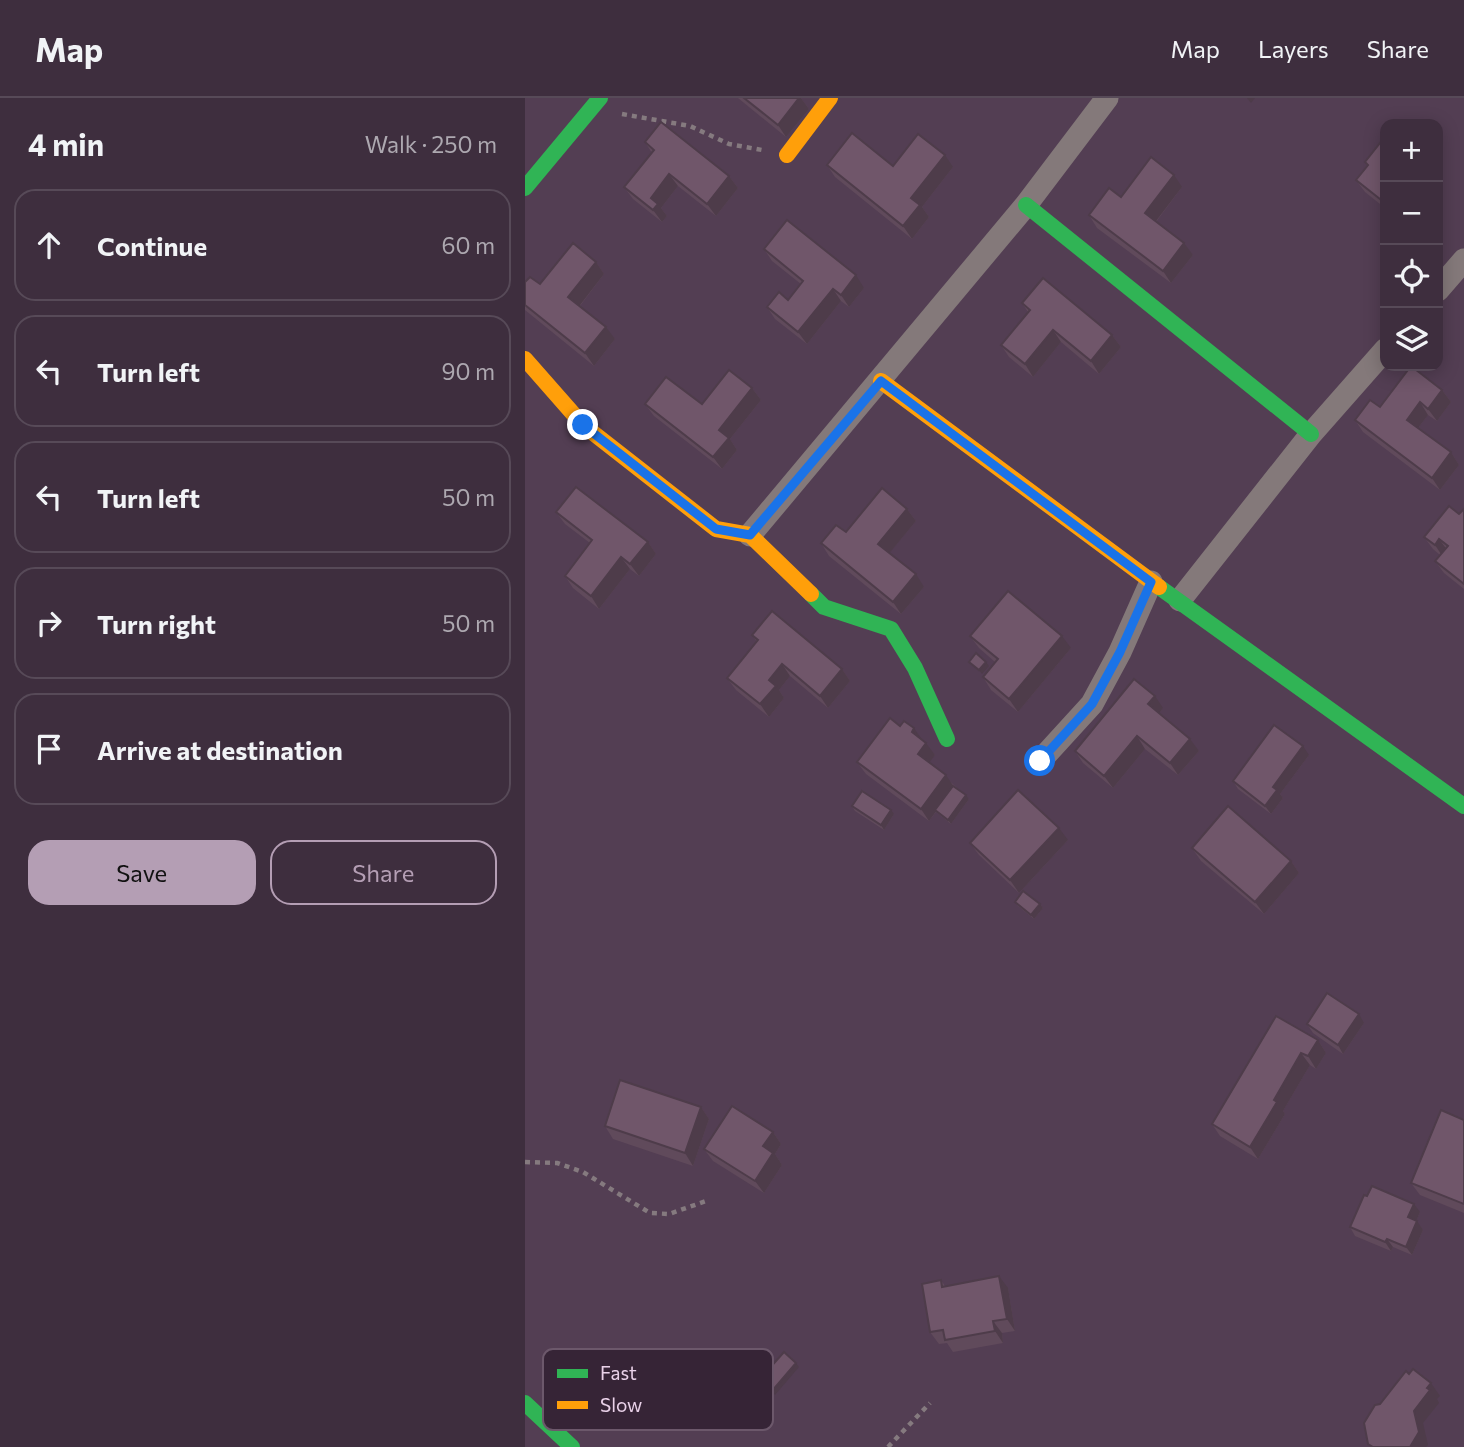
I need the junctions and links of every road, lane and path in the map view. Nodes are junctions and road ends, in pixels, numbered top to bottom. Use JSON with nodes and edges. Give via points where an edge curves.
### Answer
{"nodes":[{"id":1,"x":830,"y":98,"type":"edge"},
{"id":2,"x":1107,"y":98,"type":"edge"},
{"id":3,"x":598,"y":101,"type":"edge"},
{"id":4,"x":787,"y":155,"type":"joint"},
{"id":5,"x":525,"y":188,"type":"edge"},
{"id":6,"x":1026,"y":205,"type":"junction"},
{"id":7,"x":1464,"y":260,"type":"edge"},
{"id":8,"x":1443,"y":284,"type":"edge"},
{"id":9,"x":1380,"y":356,"type":"edge"},
{"id":10,"x":525,"y":359,"type":"edge"},
{"id":11,"x":881,"y":381,"type":"junction"},
{"id":12,"x":1311,"y":434,"type":"junction"},
{"id":13,"x":750,"y":535,"type":"junction"},
{"id":14,"x":1151,"y":582,"type":"junction"},
{"id":15,"x":1180,"y":600,"type":"junction"},
{"id":16,"x":947,"y":739,"type":"dead end"},
{"id":17,"x":1040,"y":761,"type":"dead end"},
{"id":18,"x":1464,"y":806,"type":"edge"},
{"id":19,"x":525,"y":1162,"type":"edge"},
{"id":20,"x":709,"y":1200,"type":"dead end"},
{"id":21,"x":525,"y":1403,"type":"edge"},
{"id":22,"x":930,"y":1403,"type":"dead end"},
{"id":23,"x":543,"y":1420,"type":"edge"},
{"id":24,"x":554,"y":1430,"type":"edge"},
{"id":25,"x":572,"y":1447,"type":"edge"},
{"id":26,"x":888,"y":1447,"type":"edge"}],
"edges":[{"from":1,"to":4,"type":"main road"},
{"from":2,"to":6,"type":"street"},
{"from":3,"to":4,"type":"path","via":[[631,117],[689,125],[729,144]]},
{"from":3,"to":5,"type":"main road"},
{"from":6,"to":11,"type":"street"},
{"from":6,"to":12,"type":"main road"},
{"from":7,"to":8,"type":"street"},
{"from":9,"to":12,"type":"street"},
{"from":10,"to":13,"type":"main road","via":[[583,425],[695,513],[716,529]]},
{"from":11,"to":13,"type":"street"},
{"from":11,"to":14,"type":"main road"},
{"from":12,"to":15,"type":"street"},
{"from":13,"to":16,"type":"main road","via":[[824,607],[891,629],[915,667]]},
{"from":14,"to":15,"type":"main road"},
{"from":14,"to":17,"type":"street","via":[[1092,704]]},
{"from":15,"to":18,"type":"main road"},
{"from":19,"to":20,"type":"path","via":[[557,1163],[583,1172],[650,1213],[669,1214]]},
{"from":21,"to":23,"type":"main road"},
{"from":22,"to":26,"type":"path"},
{"from":24,"to":25,"type":"main road"}]}
